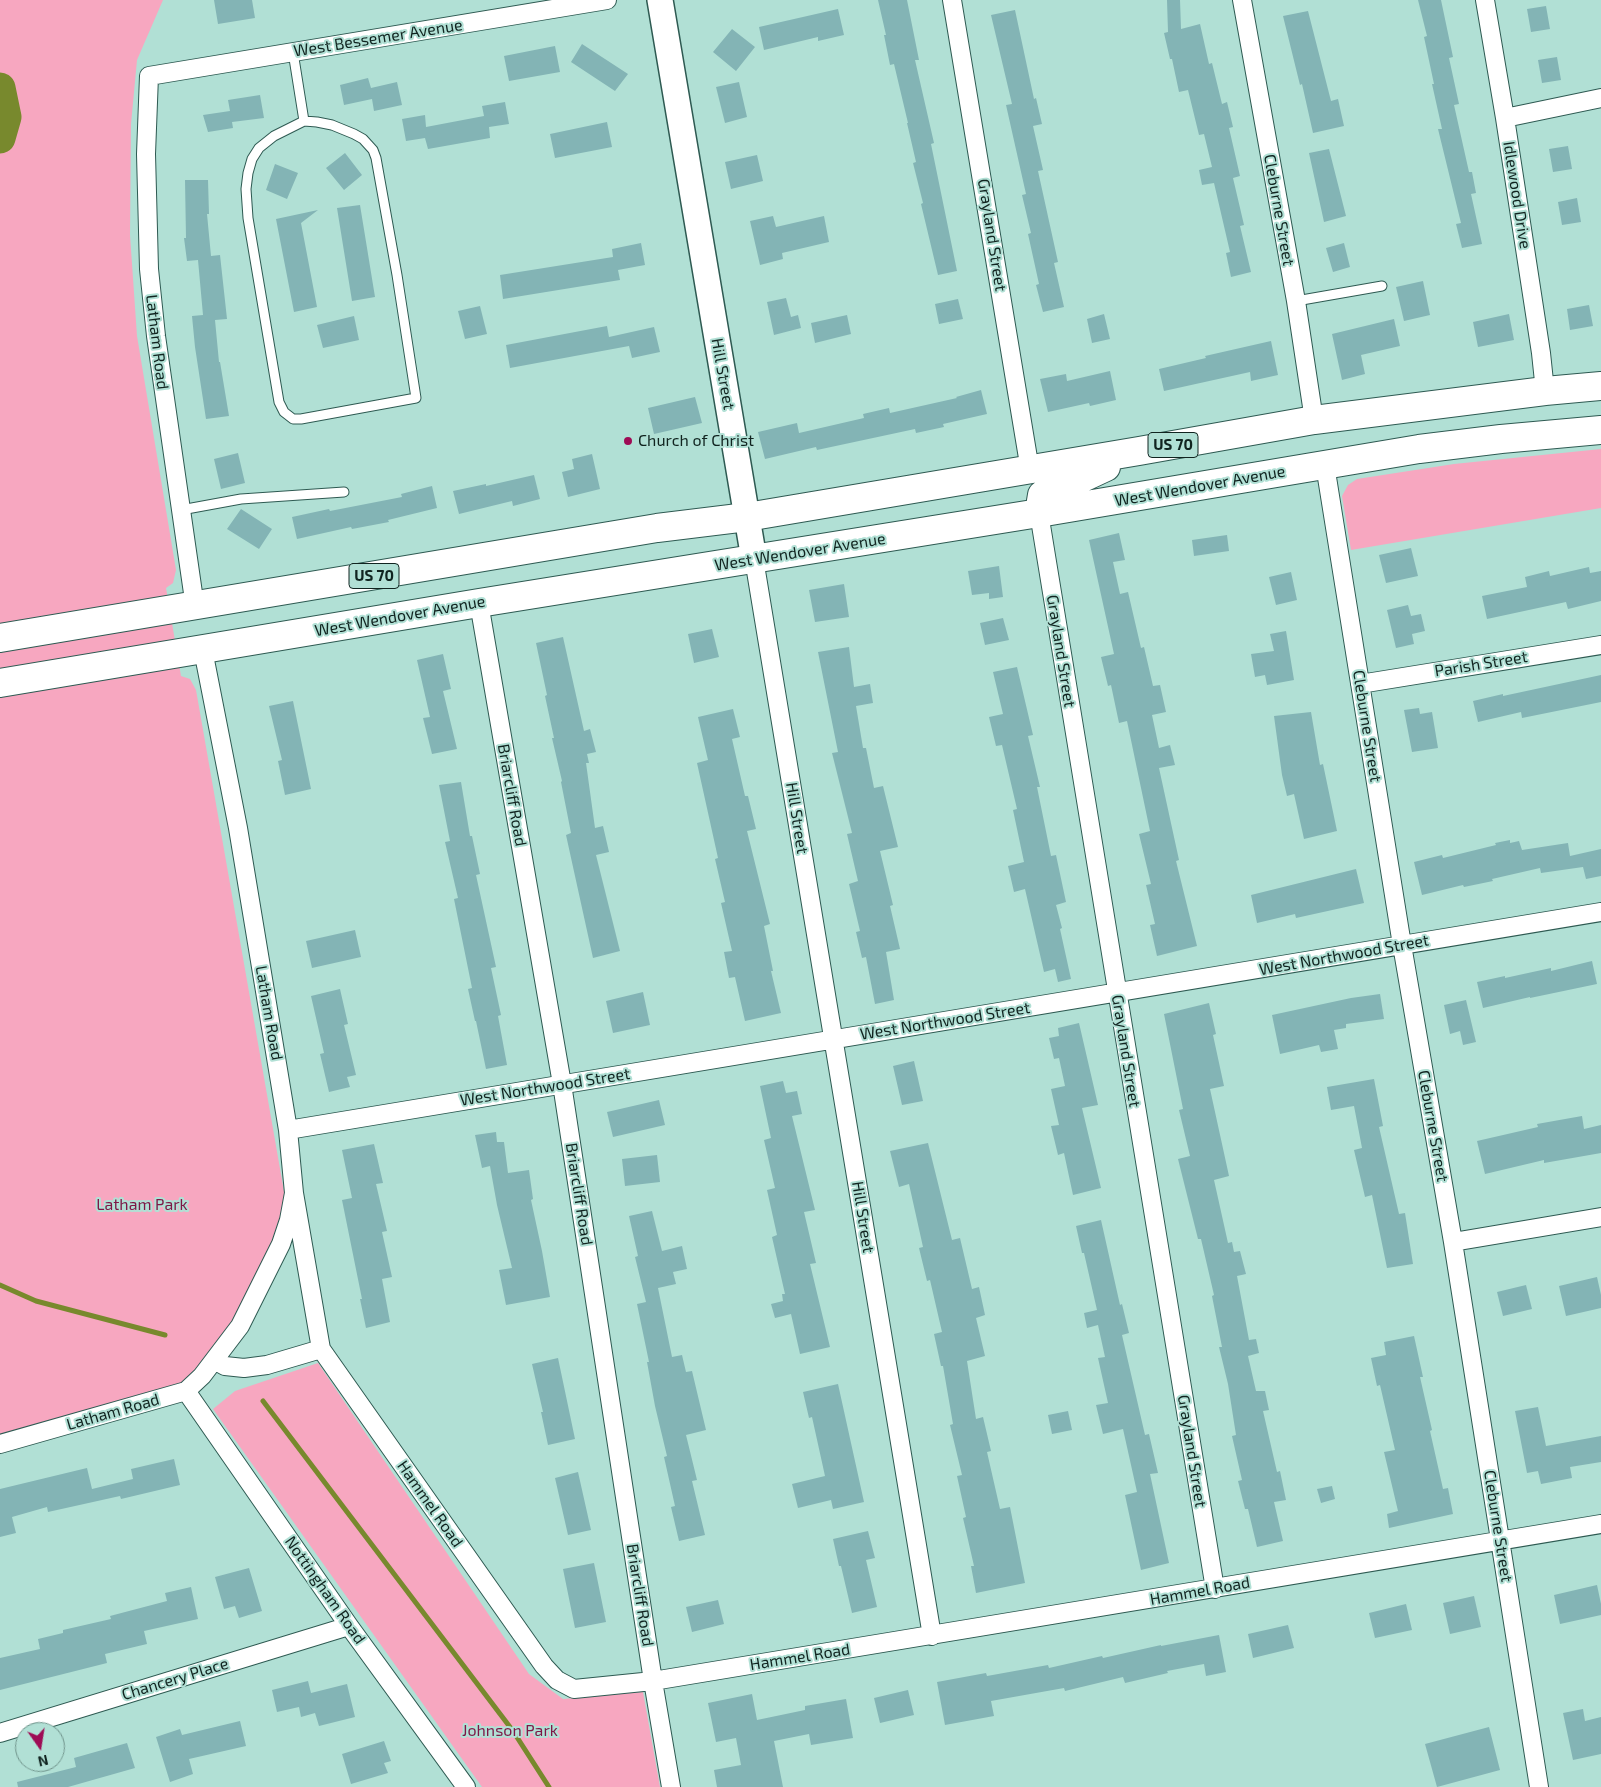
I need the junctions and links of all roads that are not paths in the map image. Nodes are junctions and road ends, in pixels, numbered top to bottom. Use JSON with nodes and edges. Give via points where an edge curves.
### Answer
{"nodes":[{"id":1,"x":607,"y":0,"type":"edge"},
{"id":2,"x":660,"y":0,"type":"edge"},
{"id":3,"x":952,"y":0,"type":"edge"},
{"id":4,"x":1242,"y":0,"type":"edge"},
{"id":5,"x":1485,"y":0,"type":"edge"},
{"id":6,"x":293,"y":52,"type":"junction"},
{"id":7,"x":149,"y":76,"type":"joint"},
{"id":8,"x":1601,"y":98,"type":"edge"},
{"id":9,"x":1505,"y":118,"type":"junction"},
{"id":10,"x":304,"y":121,"type":"junction"},
{"id":11,"x":1382,"y":286,"type":"dead end"},
{"id":12,"x":1296,"y":301,"type":"junction"},
{"id":13,"x":1601,"y":386,"type":"edge"},
{"id":14,"x":1545,"y":391,"type":"junction"},
{"id":15,"x":1314,"y":420,"type":"junction"},
{"id":16,"x":1601,"y":430,"type":"edge"},
{"id":17,"x":1139,"y":451,"type":"junction"},
{"id":18,"x":1325,"y":465,"type":"junction"},
{"id":19,"x":1030,"y":470,"type":"junction"},
{"id":20,"x":344,"y":492,"type":"dead end"},
{"id":21,"x":181,"y":510,"type":"junction"},
{"id":22,"x":1039,"y":513,"type":"junction"},
{"id":23,"x":747,"y":517,"type":"junction"},
{"id":24,"x":754,"y":559,"type":"junction"},
{"id":25,"x":479,"y":603,"type":"junction"},
{"id":26,"x":195,"y":607,"type":"junction"},
{"id":27,"x":0,"y":638,"type":"edge"},
{"id":28,"x":1601,"y":645,"type":"edge"},
{"id":29,"x":204,"y":650,"type":"junction"},
{"id":30,"x":0,"y":683,"type":"edge"},
{"id":31,"x":1360,"y":684,"type":"junction"},
{"id":32,"x":1601,"y":912,"type":"edge"},
{"id":33,"x":1402,"y":945,"type":"junction"},
{"id":34,"x":1117,"y":994,"type":"junction"},
{"id":35,"x":834,"y":1039,"type":"junction"},
{"id":36,"x":562,"y":1084,"type":"junction"},
{"id":37,"x":288,"y":1130,"type":"junction"},
{"id":38,"x":294,"y":1194,"type":"junction"},
{"id":39,"x":1601,"y":1217,"type":"edge"},
{"id":40,"x":1453,"y":1242,"type":"junction"},
{"id":41,"x":321,"y":1349,"type":"junction"},
{"id":42,"x":214,"y":1360,"type":"junction"},
{"id":43,"x":186,"y":1391,"type":"junction"},
{"id":44,"x":0,"y":1444,"type":"edge"},
{"id":45,"x":1601,"y":1524,"type":"edge"},
{"id":46,"x":1500,"y":1540,"type":"junction"},
{"id":47,"x":1215,"y":1589,"type":"junction"},
{"id":48,"x":350,"y":1626,"type":"junction"},
{"id":49,"x":932,"y":1636,"type":"junction"},
{"id":50,"x":653,"y":1681,"type":"junction"},
{"id":51,"x":0,"y":1733,"type":"edge"},
{"id":52,"x":466,"y":1787,"type":"edge"},
{"id":53,"x":671,"y":1787,"type":"edge"},
{"id":54,"x":1539,"y":1787,"type":"edge"}],
"edges":[{"from":1,"to":6,"type":"street","name":"West Bessemer Avenue"},
{"from":2,"to":23,"type":"street","name":"Hill Street"},
{"from":3,"to":19,"type":"street","name":"Grayland Street"},
{"from":4,"to":12,"type":"street","name":"Cleburne Street"},
{"from":5,"to":9,"type":"street","name":"Idlewood Drive"},
{"from":6,"to":7,"type":"street","name":"West Bessemer Avenue"},
{"from":6,"to":10,"type":"lane"},
{"from":7,"to":21,"type":"street","name":"Latham Road","via":[[146,154],[149,269]]},
{"from":8,"to":9,"type":"street"},
{"from":9,"to":14,"type":"street","name":"Idlewood Drive"},
{"from":10,"to":10,"type":"lane","via":[[274,136],[259,148],[252,159],[246,189],[279,402],[284,412],[301,419],[416,398],[373,150],[364,139],[345,130]]},
{"from":11,"to":12,"type":"lane"},
{"from":12,"to":15,"type":"street","name":"Cleburne Street"},
{"from":13,"to":14,"type":"highway","number":"US 70"},
{"from":14,"to":15,"type":"highway","number":"US 70"},
{"from":15,"to":17,"type":"highway","number":"US 70"},
{"from":16,"to":18,"type":"highway","name":"West Wendover Avenue","via":[[1419,449]]},
{"from":17,"to":19,"type":"highway","number":"US 70"},
{"from":17,"to":22,"type":"highway","via":[[1076,481],[1052,488],[1042,495]]},
{"from":18,"to":22,"type":"highway","name":"West Wendover Avenue"},
{"from":18,"to":31,"type":"street","name":"Cleburne Street"},
{"from":19,"to":23,"type":"highway","number":"US 70"},
{"from":20,"to":21,"type":"lane","via":[[241,499]]},
{"from":21,"to":26,"type":"street","name":"Latham Road"},
{"from":22,"to":24,"type":"highway","name":"West Wendover Avenue"},
{"from":22,"to":34,"type":"street","name":"Grayland Street"},
{"from":23,"to":24,"type":"street","name":"Hill Street"},
{"from":23,"to":26,"type":"highway","number":"US 70","via":[[657,528]]},
{"from":24,"to":25,"type":"highway","name":"West Wendover Avenue"},
{"from":24,"to":35,"type":"street","name":"Hill Street"},
{"from":25,"to":29,"type":"highway","name":"West Wendover Avenue"},
{"from":25,"to":36,"type":"street","name":"Briarcliff Road"},
{"from":26,"to":27,"type":"highway","number":"US 70"},
{"from":28,"to":31,"type":"street","name":"Parish Street"},
{"from":29,"to":30,"type":"highway","name":"West Wendover Avenue"},
{"from":29,"to":37,"type":"street","name":"Latham Road","via":[[238,828]]},
{"from":31,"to":33,"type":"street","name":"Cleburne Street"},
{"from":32,"to":33,"type":"street","name":"West Northwood Street"},
{"from":33,"to":34,"type":"street","name":"West Northwood Street"},
{"from":33,"to":40,"type":"street","name":"Cleburne Street"},
{"from":34,"to":35,"type":"street","name":"West Northwood Street"},
{"from":34,"to":47,"type":"street","name":"Grayland Street"},
{"from":35,"to":36,"type":"street","name":"West Northwood Street"},
{"from":35,"to":49,"type":"street","name":"Hill Street"},
{"from":36,"to":37,"type":"street","name":"West Northwood Street"},
{"from":36,"to":50,"type":"street","name":"Briarcliff Road"},
{"from":37,"to":38,"type":"street","name":"Latham Road"},
{"from":38,"to":41,"type":"street","name":"Hammel Road"},
{"from":38,"to":42,"type":"street","name":"Latham Road","via":[[281,1244],[268,1273],[240,1326]]},
{"from":39,"to":40,"type":"street"},
{"from":40,"to":46,"type":"street","name":"Cleburne Street"},
{"from":41,"to":42,"type":"street","via":[[267,1365],[244,1368],[225,1366]]},
{"from":41,"to":50,"type":"street","name":"Hammel Road","via":[[557,1680],[574,1689]]},
{"from":42,"to":43,"type":"street","name":"Latham Road"},
{"from":43,"to":44,"type":"street","name":"Latham Road"},
{"from":43,"to":48,"type":"street","name":"Nottingham Road"},
{"from":45,"to":46,"type":"street","name":"Hammel Road"},
{"from":46,"to":47,"type":"street","name":"Hammel Road"},
{"from":46,"to":54,"type":"street","name":"Cleburne Street"},
{"from":47,"to":49,"type":"street","name":"Hammel Road"},
{"from":48,"to":51,"type":"street","name":"Chancery Place"},
{"from":48,"to":52,"type":"street","name":"Nottingham Road"},
{"from":49,"to":50,"type":"street","name":"Hammel Road"},
{"from":50,"to":53,"type":"street","name":"Briarcliff Road"}]}
